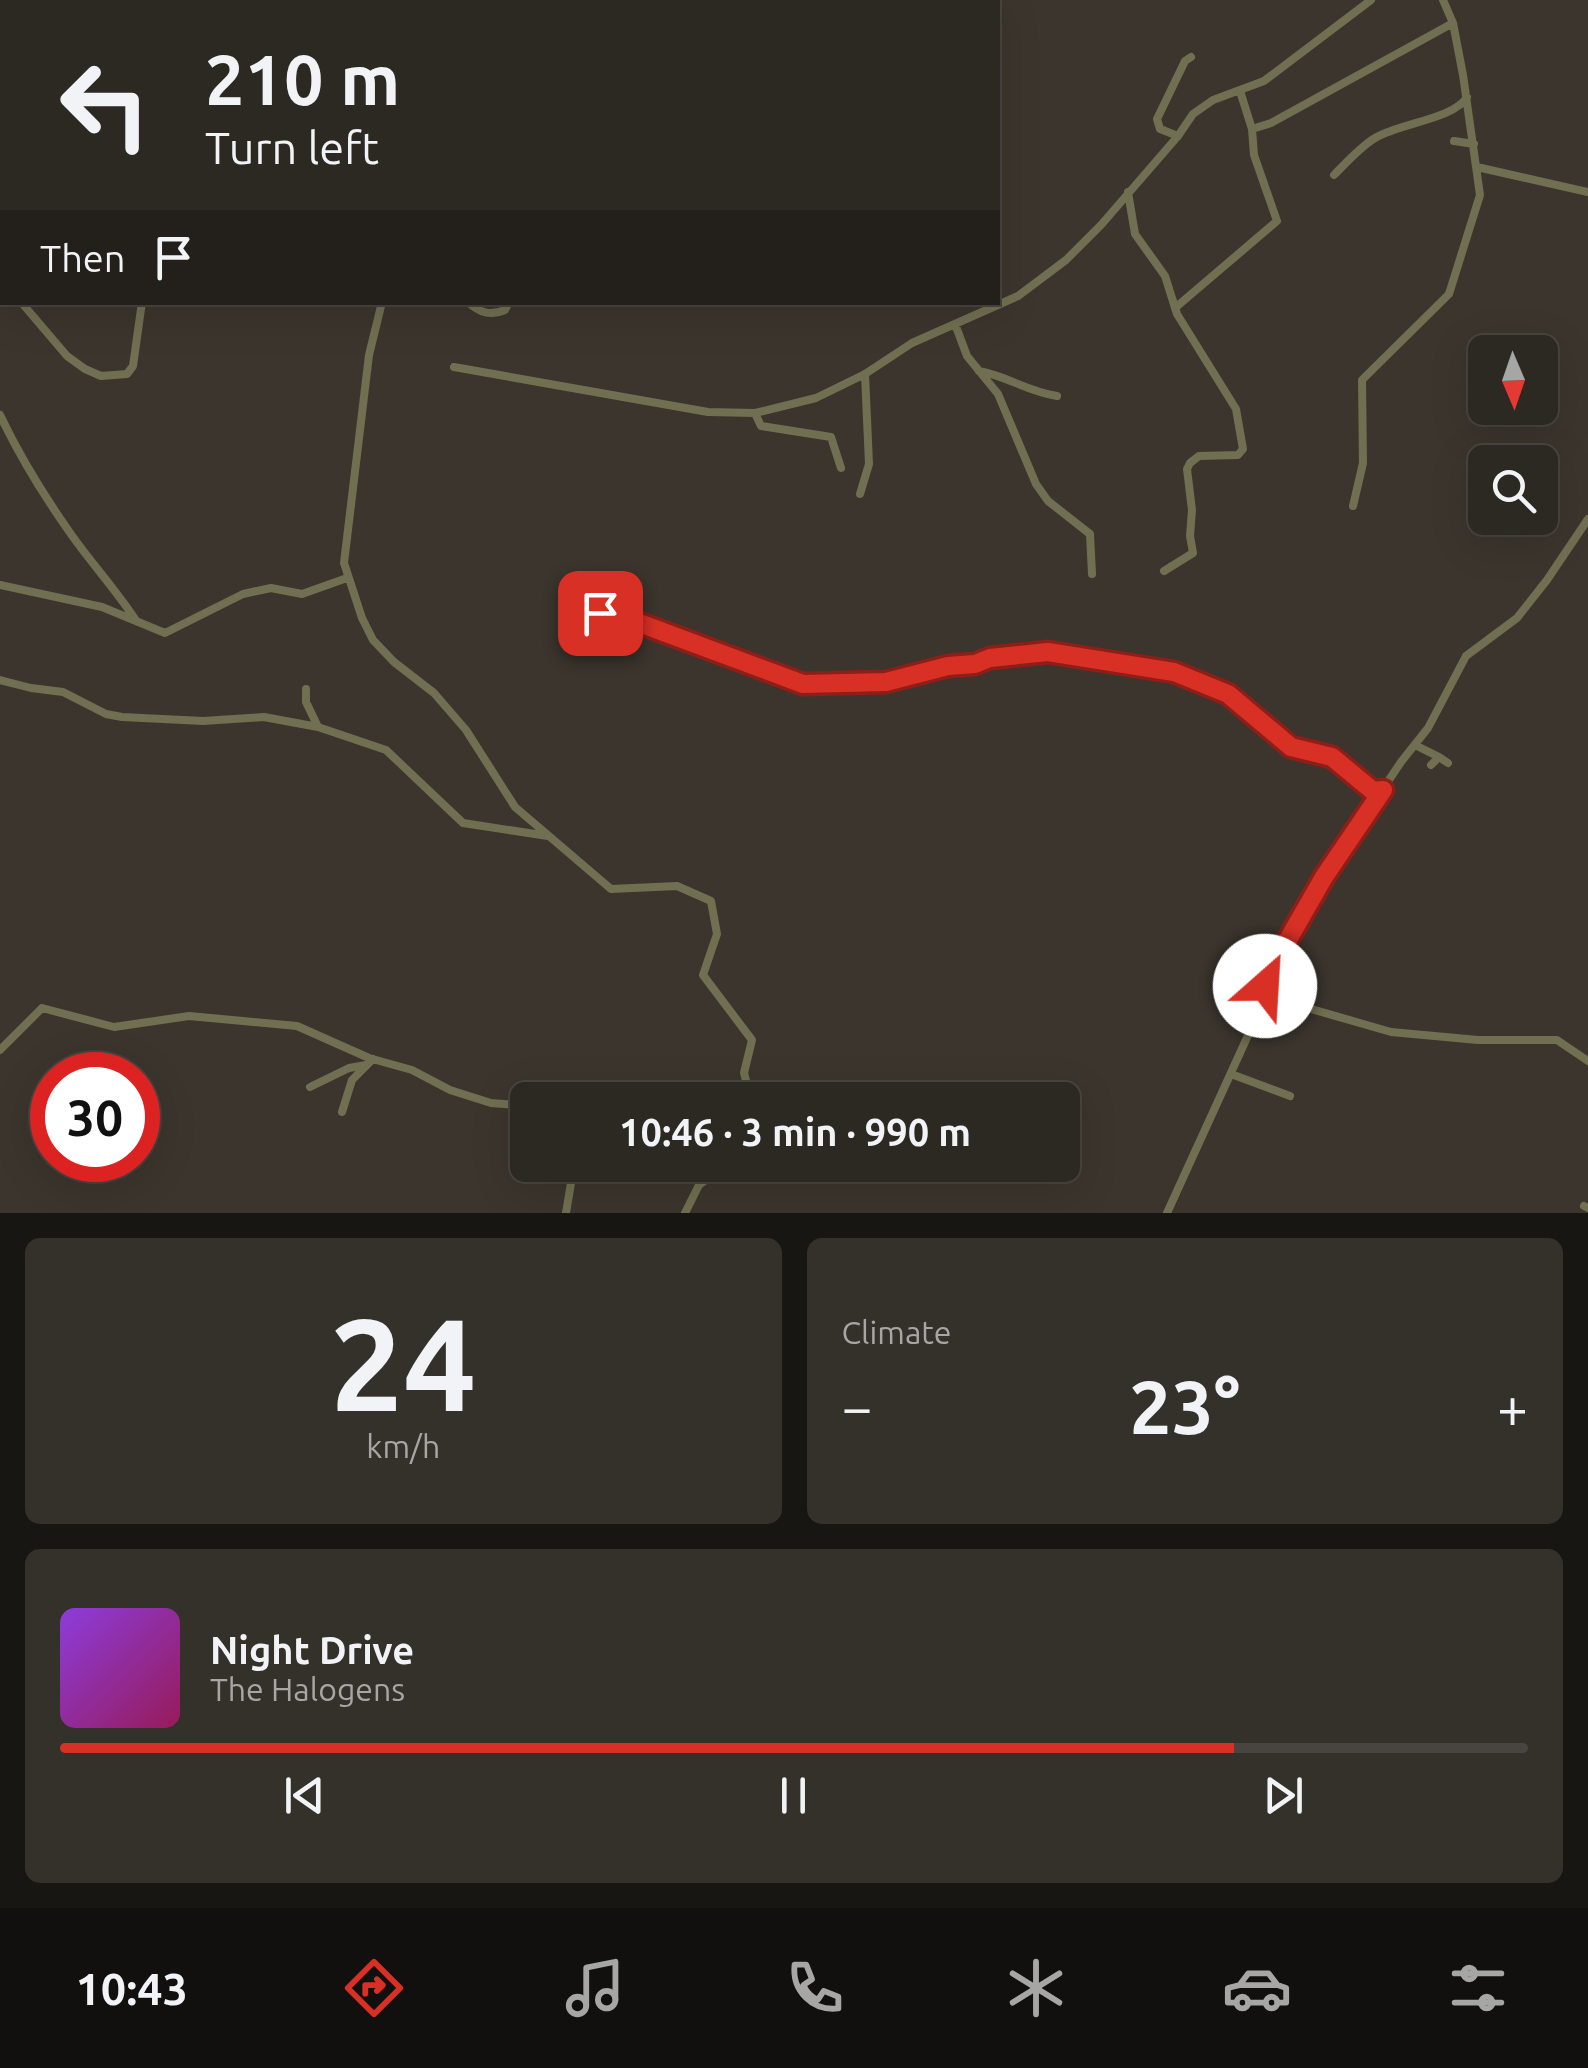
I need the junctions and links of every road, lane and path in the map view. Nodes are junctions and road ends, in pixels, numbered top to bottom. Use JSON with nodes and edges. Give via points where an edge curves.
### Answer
{"nodes":[{"id":1,"x":1372,"y":0,"type":"edge"},
{"id":2,"x":1443,"y":0,"type":"edge"},
{"id":3,"x":1452,"y":23,"type":"junction"},
{"id":4,"x":1191,"y":57,"type":"dead end"},
{"id":5,"x":1240,"y":90,"type":"junction"},
{"id":6,"x":1467,"y":97,"type":"junction"},
{"id":7,"x":1252,"y":129,"type":"junction"},
{"id":8,"x":1178,"y":136,"type":"junction"},
{"id":9,"x":1454,"y":140,"type":"dead end"},
{"id":10,"x":1474,"y":144,"type":"junction"},
{"id":11,"x":1478,"y":166,"type":"junction"},
{"id":12,"x":1334,"y":175,"type":"dead end"},
{"id":13,"x":1128,"y":192,"type":"junction"},
{"id":14,"x":1588,"y":192,"type":"edge"},
{"id":15,"x":1477,"y":210,"type":"junction"},
{"id":16,"x":1484,"y":219,"type":"dead end"},
{"id":17,"x":23,"y":305,"type":"edge"},
{"id":18,"x":142,"y":305,"type":"edge"},
{"id":19,"x":381,"y":305,"type":"edge"},
{"id":20,"x":471,"y":305,"type":"edge"},
{"id":21,"x":508,"y":305,"type":"edge"},
{"id":22,"x":1175,"y":308,"type":"junction"},
{"id":23,"x":955,"y":324,"type":"junction"},
{"id":24,"x":454,"y":367,"type":"dead end"},
{"id":25,"x":979,"y":371,"type":"junction"},
{"id":26,"x":865,"y":374,"type":"junction"},
{"id":27,"x":1056,"y":396,"type":"dead end"},
{"id":28,"x":755,"y":413,"type":"junction"},
{"id":29,"x":0,"y":415,"type":"edge"},
{"id":30,"x":841,"y":468,"type":"dead end"},
{"id":31,"x":860,"y":494,"type":"dead end"},
{"id":32,"x":1352,"y":506,"type":"dead end"},
{"id":33,"x":1588,"y":519,"type":"edge"},
{"id":34,"x":1164,"y":572,"type":"dead end"},
{"id":35,"x":1092,"y":574,"type":"dead end"},
{"id":36,"x":347,"y":578,"type":"junction"},
{"id":37,"x":0,"y":585,"type":"edge"},
{"id":38,"x":136,"y":620,"type":"junction"},
{"id":39,"x":567,"y":620,"type":"dead end"},
{"id":40,"x":0,"y":680,"type":"edge"},
{"id":41,"x":306,"y":689,"type":"dead end"},
{"id":42,"x":318,"y":727,"type":"junction"},
{"id":43,"x":1417,"y":746,"type":"junction"},
{"id":44,"x":1439,"y":757,"type":"junction"},
{"id":45,"x":1448,"y":763,"type":"dead end"},
{"id":46,"x":1431,"y":765,"type":"dead end"},
{"id":47,"x":1383,"y":790,"type":"junction"},
{"id":48,"x":548,"y":836,"type":"junction"},
{"id":49,"x":1266,"y":996,"type":"junction"},
{"id":50,"x":0,"y":1050,"type":"edge"},
{"id":51,"x":369,"y":1062,"type":"junction"},
{"id":52,"x":1588,"y":1062,"type":"edge"},
{"id":53,"x":1230,"y":1074,"type":"junction"},
{"id":54,"x":746,"y":1082,"type":"edge"},
{"id":55,"x":310,"y":1087,"type":"dead end"},
{"id":56,"x":1290,"y":1096,"type":"dead end"},
{"id":57,"x":510,"y":1104,"type":"edge"},
{"id":58,"x":342,"y":1112,"type":"dead end"},
{"id":59,"x":571,"y":1182,"type":"edge"},
{"id":60,"x":703,"y":1182,"type":"edge"},
{"id":61,"x":566,"y":1213,"type":"edge"},
{"id":62,"x":685,"y":1213,"type":"edge"},
{"id":63,"x":1168,"y":1213,"type":"edge"}],
"edges":[{"from":1,"to":5,"type":"street","via":[[1264,81]]},
{"from":2,"to":3,"type":"street"},
{"from":3,"to":6,"type":"street"},
{"from":3,"to":7,"type":"street"},
{"from":4,"to":8,"type":"street","via":[[1157,120],[1160,129]]},
{"from":5,"to":7,"type":"street"},
{"from":5,"to":8,"type":"street","via":[[1192,114]]},
{"from":6,"to":10,"type":"street"},
{"from":6,"to":12,"type":"street","via":[[1450,113],[1372,140]]},
{"from":7,"to":22,"type":"street","via":[[1277,221]]},
{"from":8,"to":13,"type":"street"},
{"from":9,"to":10,"type":"street"},
{"from":10,"to":11,"type":"street"},
{"from":11,"to":14,"type":"street"},
{"from":11,"to":15,"type":"street"},
{"from":13,"to":22,"type":"street","via":[[1134,234],[1165,276]]},
{"from":13,"to":23,"type":"street","via":[[1066,260],[1018,296]]},
{"from":15,"to":16,"type":"street"},
{"from":15,"to":32,"type":"street","via":[[1450,294],[1362,380],[1362,463]]},
{"from":17,"to":18,"type":"street","via":[[67,356],[101,376],[128,374],[133,366]]},
{"from":19,"to":36,"type":"street","via":[[369,355]]},
{"from":20,"to":21,"type":"street","via":[[490,314]]},
{"from":22,"to":34,"type":"street","via":[[1236,409],[1242,449],[1190,462],[1193,553]]},
{"from":23,"to":25,"type":"street"},
{"from":23,"to":26,"type":"street"},
{"from":24,"to":28,"type":"street","via":[[708,412]]},
{"from":25,"to":27,"type":"street"},
{"from":25,"to":35,"type":"street","via":[[998,394],[1036,484],[1090,534]]},
{"from":26,"to":28,"type":"street","via":[[816,398]]},
{"from":26,"to":31,"type":"street","via":[[868,464]]},
{"from":28,"to":30,"type":"street","via":[[761,426],[830,437]]},
{"from":29,"to":38,"type":"street","via":[[73,538]]},
{"from":33,"to":43,"type":"street","via":[[1517,618],[1466,656]]},
{"from":36,"to":38,"type":"street","via":[[302,594],[270,588],[243,594],[173,632]]},
{"from":36,"to":48,"type":"street","via":[[373,640],[434,692],[515,807]]},
{"from":37,"to":38,"type":"street"},
{"from":39,"to":47,"type":"street","via":[[615,614],[803,684],[886,682],[1048,652],[1174,672],[1228,694],[1295,750],[1324,753],[1373,791]]},
{"from":40,"to":42,"type":"street","via":[[64,692],[122,717],[264,717]]},
{"from":41,"to":42,"type":"street"},
{"from":42,"to":48,"type":"street","via":[[386,750],[463,823]]},
{"from":43,"to":44,"type":"street"},
{"from":43,"to":47,"type":"street"},
{"from":44,"to":45,"type":"street"},
{"from":44,"to":46,"type":"street"},
{"from":47,"to":49,"type":"street","via":[[1274,964]]},
{"from":48,"to":54,"type":"street","via":[[610,889],[676,886],[711,901],[717,934],[703,974],[752,1040]]},
{"from":49,"to":52,"type":"street","via":[[1391,1032],[1557,1040]]},
{"from":49,"to":53,"type":"street"},
{"from":50,"to":51,"type":"street","via":[[42,1008],[114,1027],[189,1016],[297,1026]]},
{"from":51,"to":55,"type":"street"},
{"from":51,"to":57,"type":"street"},
{"from":51,"to":58,"type":"street","via":[[352,1080]]},
{"from":53,"to":56,"type":"street"},
{"from":53,"to":63,"type":"street"},
{"from":59,"to":61,"type":"street"},
{"from":60,"to":62,"type":"street"}]}
